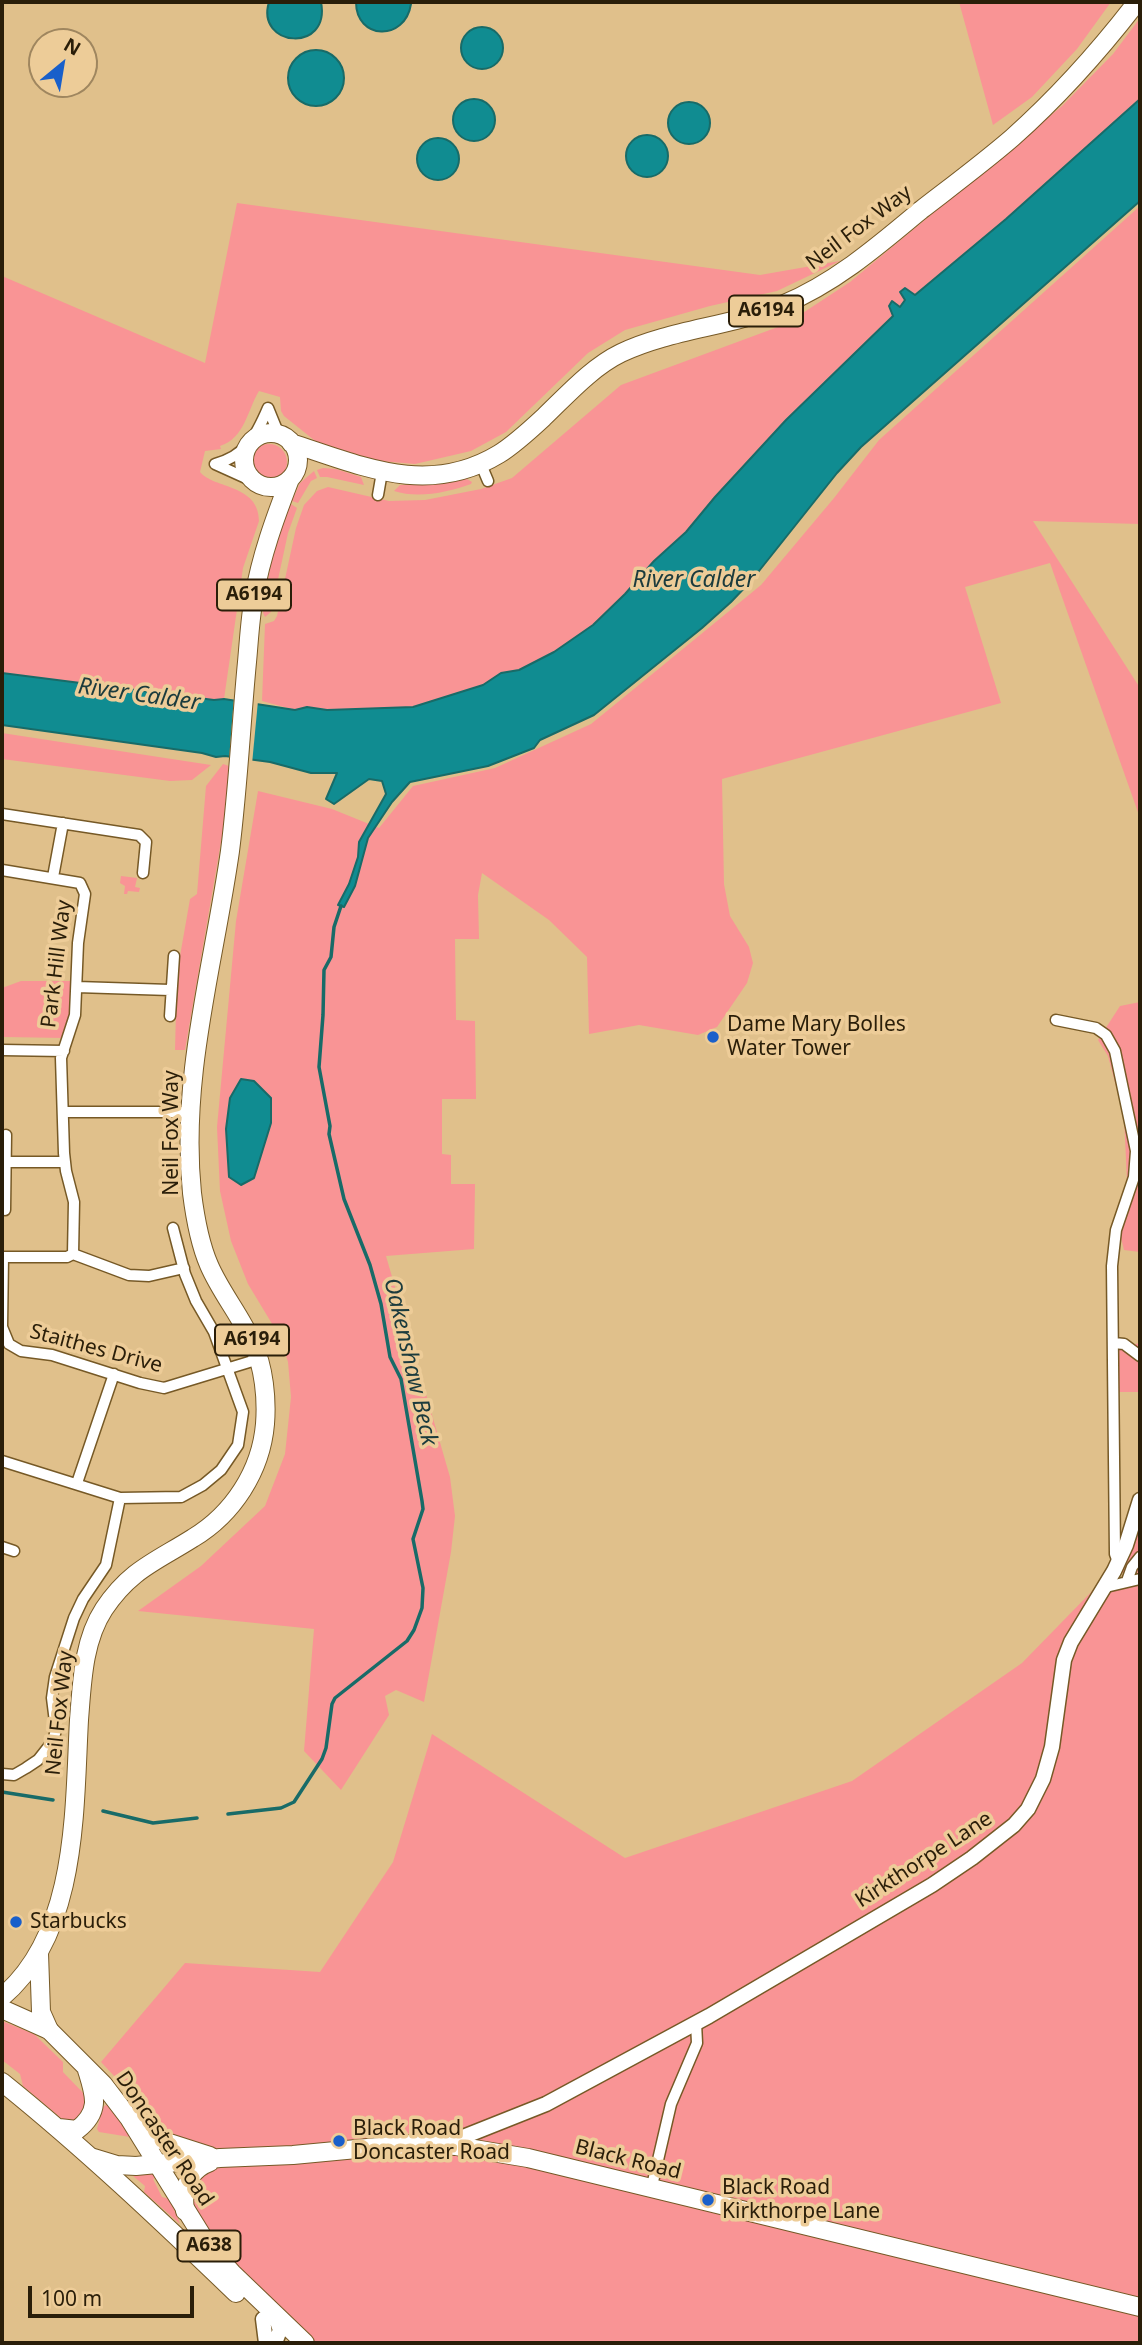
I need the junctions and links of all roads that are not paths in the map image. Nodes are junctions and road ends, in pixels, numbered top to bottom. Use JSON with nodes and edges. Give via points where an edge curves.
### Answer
{"nodes":[{"id":1,"x":1137,"y":2,"type":"edge"},
{"id":2,"x":285,"y":439,"type":"junction"},
{"id":3,"x":249,"y":445,"type":"junction"},
{"id":4,"x":328,"y":456,"type":"junction"},
{"id":5,"x":480,"y":462,"type":"junction"},
{"id":6,"x":382,"y":472,"type":"junction"},
{"id":7,"x":293,"y":473,"type":"junction"},
{"id":8,"x":488,"y":481,"type":"dead end"},
{"id":9,"x":259,"y":484,"type":"junction"},
{"id":10,"x":378,"y":495,"type":"dead end"},
{"id":11,"x":274,"y":518,"type":"junction"},
{"id":12,"x":2,"y":814,"type":"edge"},
{"id":13,"x":63,"y":823,"type":"junction"},
{"id":14,"x":2,"y":870,"type":"edge"},
{"id":15,"x":143,"y":873,"type":"dead end"},
{"id":16,"x":53,"y":877,"type":"junction"},
{"id":17,"x":174,"y":956,"type":"dead end"},
{"id":18,"x":77,"y":987,"type":"junction"},
{"id":19,"x":170,"y":990,"type":"junction"},
{"id":20,"x":170,"y":1016,"type":"dead end"},
{"id":21,"x":1056,"y":1020,"type":"dead end"},
{"id":22,"x":2,"y":1050,"type":"edge"},
{"id":23,"x":64,"y":1051,"type":"junction"},
{"id":24,"x":63,"y":1112,"type":"junction"},
{"id":25,"x":190,"y":1112,"type":"junction"},
{"id":26,"x":6,"y":1135,"type":"dead end"},
{"id":27,"x":6,"y":1162,"type":"junction"},
{"id":28,"x":65,"y":1163,"type":"junction"},
{"id":29,"x":5,"y":1210,"type":"dead end"},
{"id":30,"x":173,"y":1228,"type":"dead end"},
{"id":31,"x":73,"y":1254,"type":"junction"},
{"id":32,"x":2,"y":1257,"type":"edge"},
{"id":33,"x":184,"y":1268,"type":"junction"},
{"id":34,"x":1114,"y":1343,"type":"junction"},
{"id":35,"x":1140,"y":1356,"type":"edge"},
{"id":36,"x":259,"y":1359,"type":"junction"},
{"id":37,"x":229,"y":1369,"type":"junction"},
{"id":38,"x":114,"y":1374,"type":"junction"},
{"id":39,"x":2,"y":1461,"type":"edge"},
{"id":40,"x":77,"y":1483,"type":"junction"},
{"id":41,"x":120,"y":1498,"type":"junction"},
{"id":42,"x":1140,"y":1500,"type":"edge"},
{"id":43,"x":2,"y":1547,"type":"edge"},
{"id":44,"x":14,"y":1551,"type":"dead end"},
{"id":45,"x":1140,"y":1557,"type":"edge"},
{"id":46,"x":1118,"y":1562,"type":"junction"},
{"id":47,"x":1140,"y":1579,"type":"edge"},
{"id":48,"x":1127,"y":1581,"type":"junction"},
{"id":49,"x":1105,"y":1587,"type":"junction"},
{"id":50,"x":2,"y":1774,"type":"edge"},
{"id":51,"x":39,"y":1953,"type":"junction"},
{"id":52,"x":2,"y":1997,"type":"edge"},
{"id":53,"x":2,"y":2009,"type":"edge"},
{"id":54,"x":696,"y":2023,"type":"junction"},
{"id":55,"x":49,"y":2030,"type":"junction"},
{"id":56,"x":88,"y":2070,"type":"junction"},
{"id":57,"x":2,"y":2082,"type":"edge"},
{"id":58,"x":129,"y":2118,"type":"junction"},
{"id":59,"x":59,"y":2128,"type":"junction"},
{"id":60,"x":456,"y":2146,"type":"junction"},
{"id":61,"x":94,"y":2158,"type":"junction"},
{"id":62,"x":220,"y":2158,"type":"junction"},
{"id":63,"x":158,"y":2165,"type":"junction"},
{"id":64,"x":651,"y":2190,"type":"junction"},
{"id":65,"x":185,"y":2211,"type":"junction"},
{"id":66,"x":1140,"y":2307,"type":"edge"},
{"id":67,"x":269,"y":2318,"type":"junction"},
{"id":68,"x":278,"y":2341,"type":"edge"},
{"id":69,"x":305,"y":2343,"type":"edge"}],
"edges":[{"from":1,"to":5,"type":"main road","name":"Neil Fox Way","number":"A6194","via":[[1073,78],[1011,139],[832,279],[756,314],[646,341],[615,356],[524,435]]},
{"from":2,"to":3,"type":"main road","via":[[262,435]]},
{"from":2,"to":3,"type":"street","via":[[269,403]]},
{"from":2,"to":4,"type":"main road","name":"Neil Fox Way","number":"A6194"},
{"from":2,"to":7,"type":"main road","via":[[297,454]]},
{"from":3,"to":9,"type":"main road","via":[[246,470]]},
{"from":3,"to":9,"type":"street","via":[[229,460],[210,463]]},
{"from":4,"to":6,"type":"main road","name":"Neil Fox Way","number":"A6194"},
{"from":4,"to":7,"type":"main road"},
{"from":5,"to":6,"type":"main road","name":"Neil Fox Way","number":"A6194","via":[[431,475]]},
{"from":5,"to":8,"type":"street"},
{"from":6,"to":10,"type":"street"},
{"from":7,"to":9,"type":"main road","via":[[274,487]]},
{"from":7,"to":11,"type":"main road","name":"Neil Fox Way","number":"A6194"},
{"from":9,"to":11,"type":"main road"},
{"from":11,"to":25,"type":"main road","name":"Neil Fox Way","number":"A6194","via":[[253,601],[229,852]]},
{"from":12,"to":13,"type":"street"},
{"from":13,"to":15,"type":"street","via":[[139,835],[146,842]]},
{"from":13,"to":16,"type":"street"},
{"from":14,"to":16,"type":"street","name":"Park Hill Way"},
{"from":16,"to":18,"type":"street","name":"Park Hill Way","via":[[79,883],[85,889]]},
{"from":17,"to":19,"type":"street"},
{"from":18,"to":19,"type":"street"},
{"from":18,"to":23,"type":"street","name":"Park Hill Way","via":[[75,1015]]},
{"from":19,"to":20,"type":"street"},
{"from":21,"to":34,"type":"street","via":[[1096,1028],[1105,1035],[1115,1051],[1131,1122],[1136,1163],[1116,1230]]},
{"from":22,"to":23,"type":"street"},
{"from":23,"to":24,"type":"street","name":"Park Hill Way"},
{"from":24,"to":25,"type":"street"},
{"from":24,"to":28,"type":"street","name":"Park Hill Way"},
{"from":25,"to":36,"type":"main road","name":"Neil Fox Way","number":"A6194","via":[[196,1223],[207,1261]]},
{"from":26,"to":27,"type":"street"},
{"from":27,"to":28,"type":"street"},
{"from":27,"to":29,"type":"street"},
{"from":28,"to":31,"type":"street","name":"Park Hill Way","via":[[74,1202]]},
{"from":30,"to":33,"type":"street"},
{"from":31,"to":32,"type":"street"},
{"from":31,"to":33,"type":"street","via":[[129,1275],[149,1276]]},
{"from":32,"to":38,"type":"street","name":"Staithes Drive","via":[[2,1327],[9,1344]]},
{"from":33,"to":37,"type":"street"},
{"from":34,"to":35,"type":"street","via":[[1124,1344]]},
{"from":34,"to":46,"type":"street"},
{"from":36,"to":37,"type":"street","name":"Staithes Drive"},
{"from":36,"to":51,"type":"main road","name":"Neil Fox Way","number":"A6194","via":[[265,1418],[261,1448],[249,1480],[210,1526],[130,1579],[101,1613],[90,1639],[81,1693],[69,1860],[64,1888]]},
{"from":37,"to":38,"type":"street","name":"Staithes Drive","via":[[164,1388]]},
{"from":37,"to":41,"type":"street","via":[[244,1418],[238,1445],[221,1470],[181,1497]]},
{"from":38,"to":40,"type":"street"},
{"from":39,"to":40,"type":"street"},
{"from":40,"to":41,"type":"street"},
{"from":41,"to":50,"type":"street","via":[[106,1565],[83,1599],[55,1677],[53,1741],[26,1768],[14,1775]]},
{"from":42,"to":46,"type":"street","name":"Kirkthorpe Lane"},
{"from":43,"to":44,"type":"street"},
{"from":45,"to":48,"type":"street"},
{"from":46,"to":49,"type":"street","name":"Kirkthorpe Lane"},
{"from":47,"to":48,"type":"street"},
{"from":48,"to":49,"type":"street"},
{"from":49,"to":54,"type":"street","name":"Kirkthorpe Lane","via":[[1064,1660],[1043,1779],[1014,1825],[932,1885]]},
{"from":51,"to":52,"type":"main road","name":"Neil Fox Way","number":"A6194"},
{"from":51,"to":55,"type":"main road","name":"Neil Fox Way","number":"A6194","via":[[41,2012]]},
{"from":53,"to":55,"type":"main road","name":"Doncaster Road","number":"A638"},
{"from":54,"to":60,"type":"street","name":"Kirkthorpe Lane","via":[[546,2104],[463,2137]]},
{"from":54,"to":64,"type":"street","via":[[697,2043],[671,2104]]},
{"from":55,"to":56,"type":"main road","name":"Doncaster Road","number":"A638"},
{"from":56,"to":58,"type":"main road","name":"Doncaster Road","number":"A638"},
{"from":56,"to":59,"type":"main road","via":[[94,2092],[92,2114],[77,2130]]},
{"from":57,"to":59,"type":"main road","name":"Doncaster Road","number":"A638"},
{"from":58,"to":62,"type":"main road","name":"Black Road","via":[[157,2139]]},
{"from":58,"to":63,"type":"main road","name":"Doncaster Road","number":"A638"},
{"from":59,"to":61,"type":"main road","name":"Doncaster Road","number":"A638"},
{"from":60,"to":62,"type":"main road","name":"Black Road","via":[[410,2144]]},
{"from":60,"to":64,"type":"main road","name":"Black Road","via":[[528,2158]]},
{"from":61,"to":63,"type":"main road","name":"Black Road","via":[[117,2165]]},
{"from":61,"to":67,"type":"main road","name":"Doncaster Road","number":"A638"},
{"from":62,"to":63,"type":"main road","name":"Black Road"},
{"from":62,"to":65,"type":"main road","name":"Black Road","via":[[192,2174],[184,2188]]},
{"from":63,"to":65,"type":"main road","name":"Doncaster Road","number":"A638"},
{"from":64,"to":66,"type":"main road","name":"Black Road"},
{"from":65,"to":67,"type":"main road","name":"Doncaster Road","number":"A638"},
{"from":67,"to":68,"type":"main road","name":"Doncaster Road","number":"A638"},
{"from":67,"to":69,"type":"main road","name":"Doncaster Road","number":"A638"}]}
